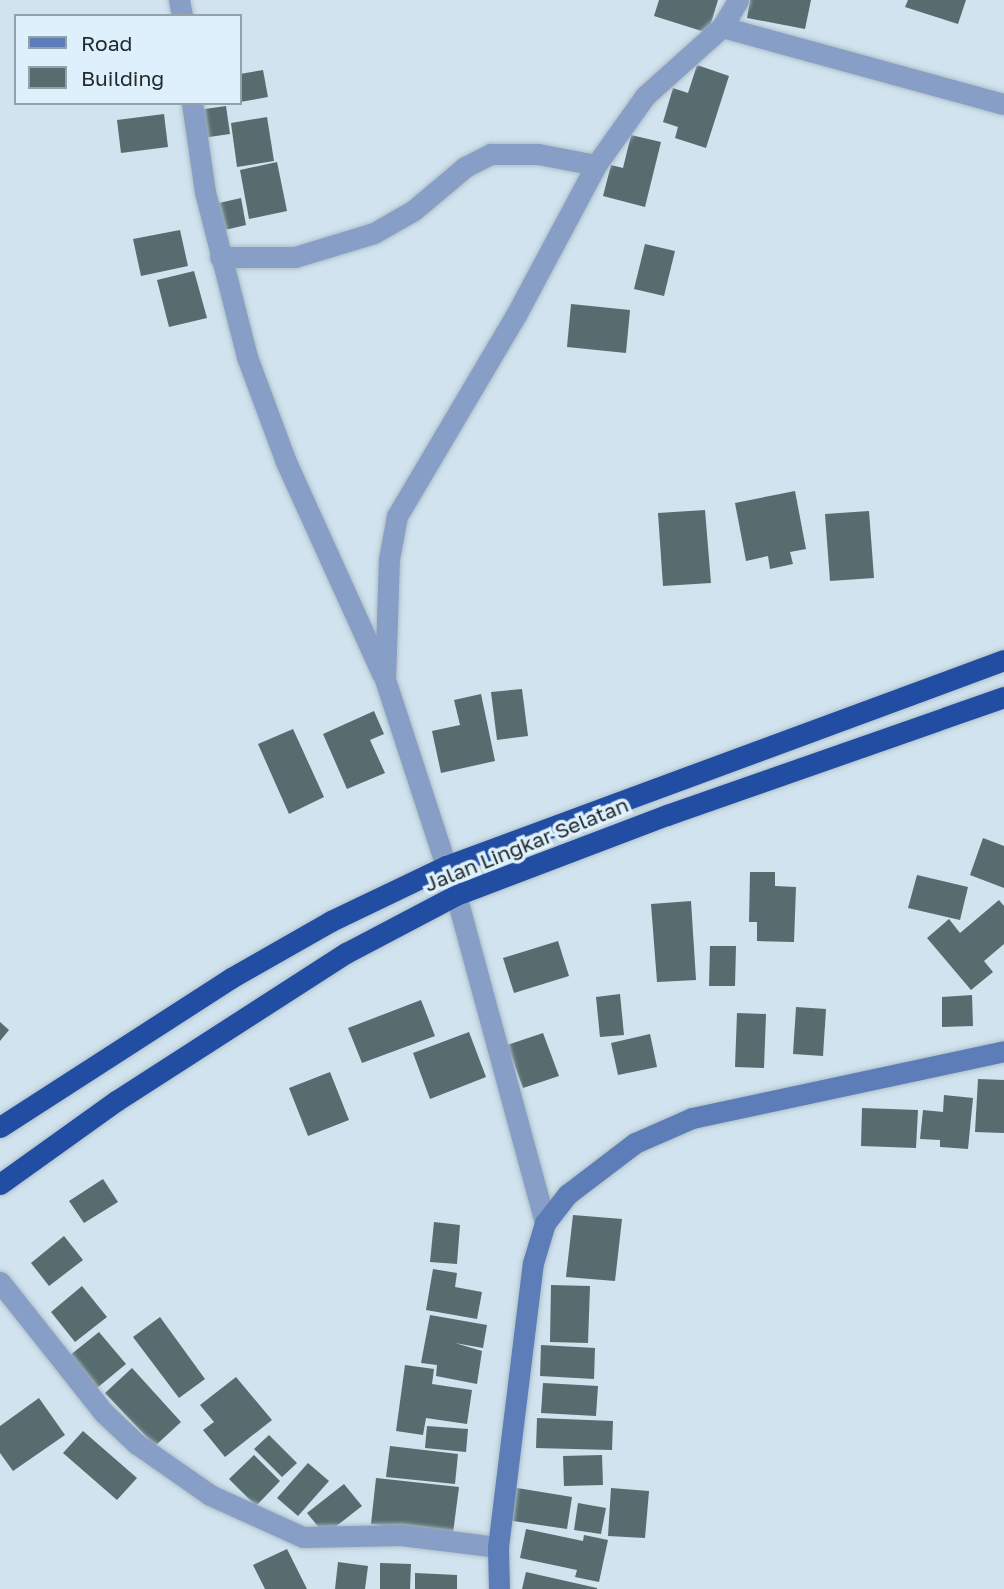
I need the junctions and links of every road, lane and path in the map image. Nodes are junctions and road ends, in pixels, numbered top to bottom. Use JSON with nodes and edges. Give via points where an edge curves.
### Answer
{"nodes":[{"id":1,"x":738,"y":0,"type":"edge"},
{"id":2,"x":722,"y":27,"type":"junction"},
{"id":3,"x":1004,"y":104,"type":"edge"},
{"id":4,"x":192,"y":105,"type":"edge"},
{"id":5,"x":596,"y":165,"type":"junction"},
{"id":6,"x":220,"y":257,"type":"junction"},
{"id":7,"x":1004,"y":660,"type":"edge"},
{"id":8,"x":385,"y":679,"type":"junction"},
{"id":9,"x":1004,"y":697,"type":"edge"},
{"id":10,"x":659,"y":789,"type":"junction"},
{"id":11,"x":667,"y":815,"type":"junction"},
{"id":12,"x":446,"y":866,"type":"junction"},
{"id":13,"x":456,"y":895,"type":"junction"},
{"id":14,"x":1004,"y":1051,"type":"edge"},
{"id":15,"x":0,"y":1127,"type":"edge"},
{"id":16,"x":0,"y":1184,"type":"edge"},
{"id":17,"x":545,"y":1223,"type":"junction"},
{"id":18,"x":0,"y":1282,"type":"edge"},
{"id":19,"x":498,"y":1547,"type":"junction"},
{"id":20,"x":499,"y":1589,"type":"edge"}],
"edges":[{"from":1,"to":2,"type":"street"},
{"from":2,"to":3,"type":"street"},
{"from":2,"to":5,"type":"street","via":[[645,96]]},
{"from":4,"to":6,"type":"street","via":[[196,148]]},
{"from":5,"to":6,"type":"street","via":[[538,154],[491,154],[464,167],[414,210],[374,233],[295,257]]},
{"from":5,"to":8,"type":"street","via":[[516,315],[397,516],[389,559]]},
{"from":6,"to":8,"type":"street","via":[[247,357],[286,462]]},
{"from":7,"to":10,"type":"highway","name":"Jalan Lingkar Selatan"},
{"from":8,"to":12,"type":"street"},
{"from":9,"to":11,"type":"highway","name":"Jalan Lingkar Selatan"},
{"from":10,"to":11,"type":"highway"},
{"from":10,"to":12,"type":"highway","name":"Jalan Lingkar Selatan"},
{"from":11,"to":13,"type":"highway","name":"Jalan Lingkar Selatan"},
{"from":12,"to":15,"type":"highway","name":"Jalan Lingkar Selatan","via":[[331,921],[231,978]]},
{"from":13,"to":16,"type":"highway","name":"Jalan Lingkar Selatan","via":[[346,953],[116,1101]]},
{"from":13,"to":17,"type":"street"},
{"from":14,"to":17,"type":"street","via":[[692,1118],[635,1143],[596,1169]]},
{"from":17,"to":19,"type":"street","via":[[533,1263]]},
{"from":18,"to":19,"type":"street","via":[[103,1412],[137,1444],[210,1495],[303,1537],[401,1535]]},
{"from":19,"to":20,"type":"street"}]}
